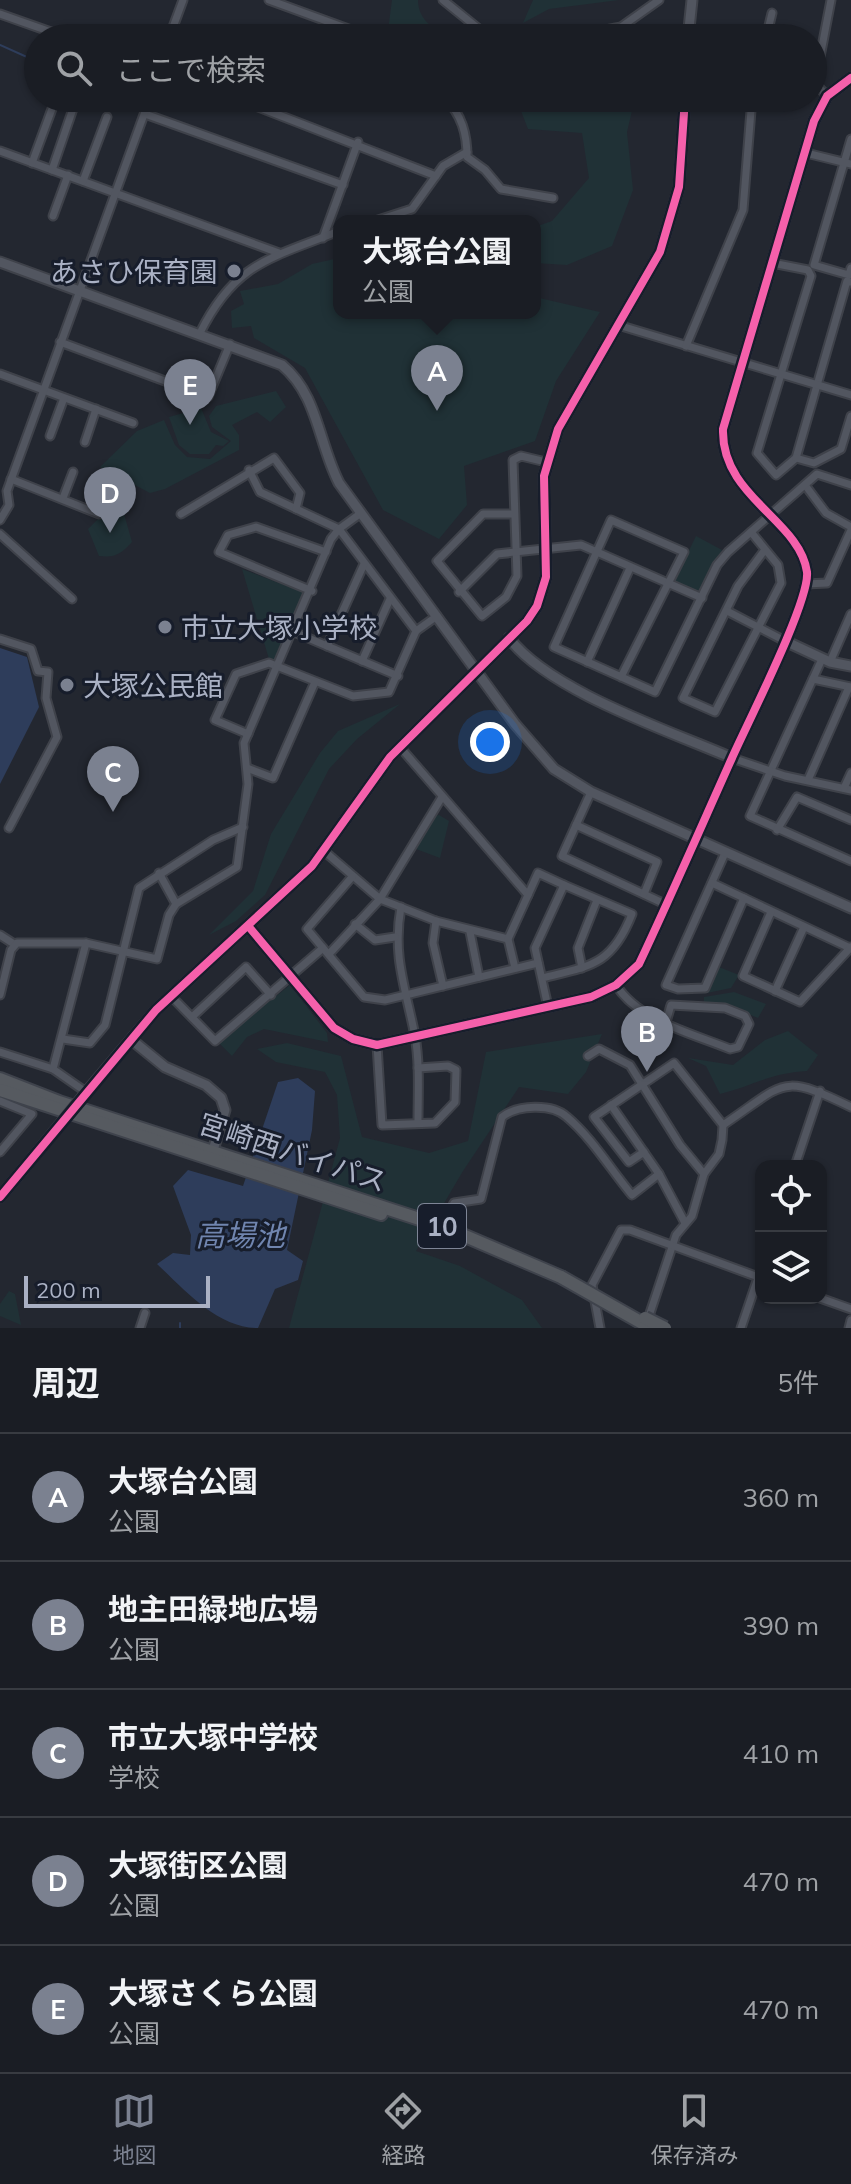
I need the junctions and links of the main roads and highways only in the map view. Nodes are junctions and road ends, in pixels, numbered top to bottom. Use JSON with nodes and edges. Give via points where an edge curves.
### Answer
{"nodes":[{"id":1,"x":0,"y":1079,"type":"edge"},
{"id":2,"x":0,"y":1090,"type":"edge"},
{"id":3,"x":211,"y":1156,"type":"junction"},
{"id":4,"x":560,"y":1279,"type":"junction"},
{"id":5,"x":591,"y":1293,"type":"junction"},
{"id":6,"x":647,"y":1328,"type":"edge"},
{"id":7,"x":665,"y":1328,"type":"edge"}],
"edges":[{"from":1,"to":3,"type":"highway","name":"宮崎西バイパス","number":"10"},
{"from":2,"to":3,"type":"highway","name":"宮崎西バイパス","number":"10"},
{"from":3,"to":4,"type":"highway","name":"宮崎西バイパス","number":"10","via":[[442,1230]]},
{"from":4,"to":5,"type":"highway","name":"宮崎西バイパス","number":"10","bridge":true},
{"from":4,"to":6,"type":"highway","name":"宮崎西バイパス","number":"10","bridge":true},
{"from":5,"to":6,"type":"highway","name":"宮崎西バイパス","number":"10","bridge":true},
{"from":5,"to":7,"type":"highway","bridge":true}]}
